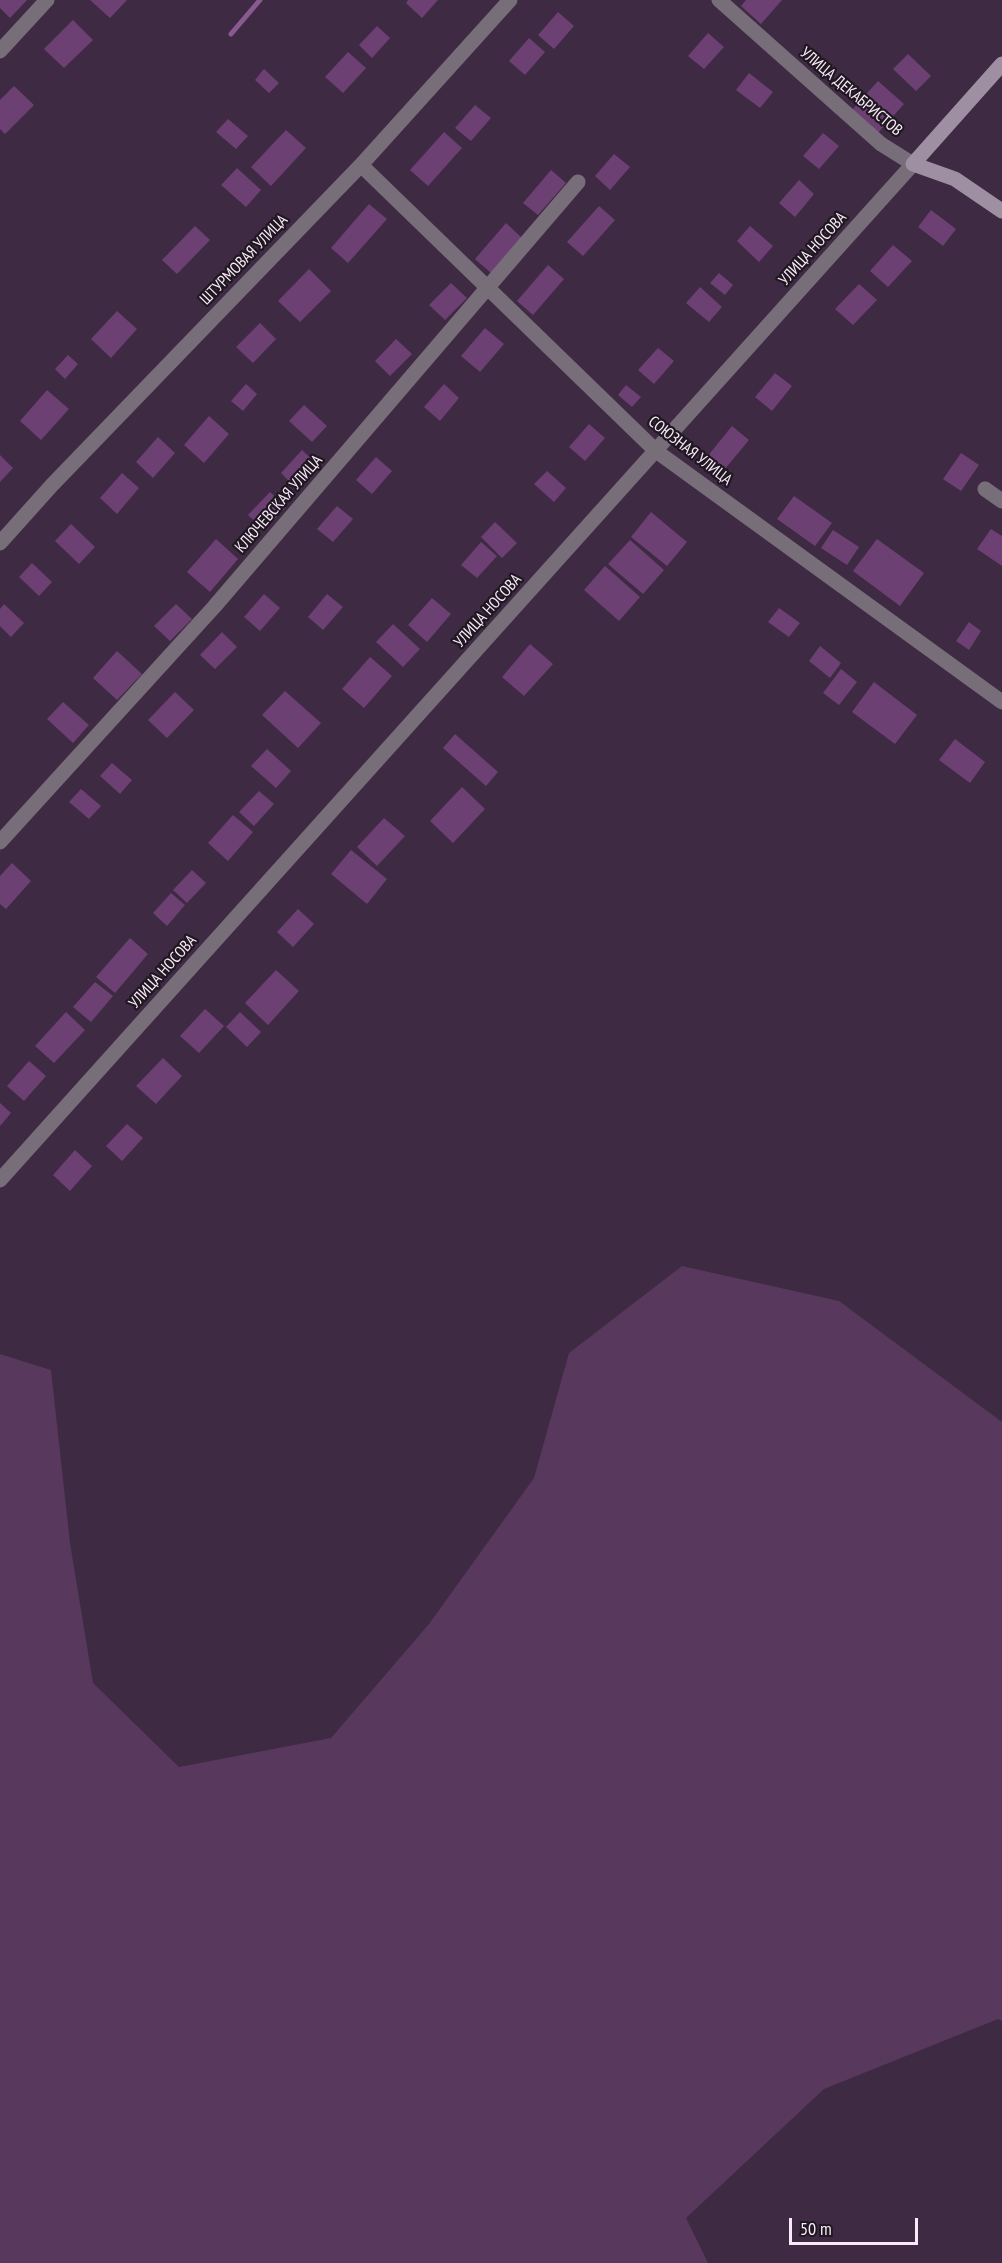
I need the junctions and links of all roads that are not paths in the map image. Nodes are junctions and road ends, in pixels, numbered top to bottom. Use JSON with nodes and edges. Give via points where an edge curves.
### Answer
{"nodes":[{"id":1,"x":47,"y":0,"type":"edge"},
{"id":2,"x":510,"y":0,"type":"edge"},
{"id":3,"x":719,"y":0,"type":"edge"},
{"id":4,"x":0,"y":51,"type":"edge"},
{"id":5,"x":1002,"y":64,"type":"edge"},
{"id":6,"x":914,"y":164,"type":"junction"},
{"id":7,"x":361,"y":165,"type":"junction"},
{"id":8,"x":578,"y":182,"type":"dead end"},
{"id":9,"x":1002,"y":211,"type":"edge"},
{"id":10,"x":488,"y":290,"type":"junction"},
{"id":11,"x":656,"y":451,"type":"junction"},
{"id":12,"x":985,"y":489,"type":"dead end"},
{"id":13,"x":1002,"y":501,"type":"edge"},
{"id":14,"x":0,"y":543,"type":"edge"},
{"id":15,"x":1002,"y":702,"type":"edge"},
{"id":16,"x":0,"y":842,"type":"edge"},
{"id":17,"x":0,"y":1180,"type":"edge"}],
"edges":[{"from":1,"to":4,"type":"street"},
{"from":2,"to":7,"type":"street","name":"ШТУРМОВАЯ УЛИЦА"},
{"from":3,"to":6,"type":"street","name":"УЛИЦА ДЕКАБРИСТОВ","via":[[881,144]]},
{"from":5,"to":6,"type":"street","name":"УЛИЦА НОСОВА"},
{"from":6,"to":9,"type":"street","name":"УЛИЦА ДЕКАБРИСТОВ","via":[[955,179]]},
{"from":6,"to":11,"type":"street","name":"УЛИЦА НОСОВА"},
{"from":7,"to":10,"type":"street","name":"СОЮЗНАЯ УЛИЦА"},
{"from":7,"to":14,"type":"street","name":"ШТУРМОВАЯ УЛИЦА"},
{"from":8,"to":10,"type":"street","name":"КЛЮЧЕВСКАЯ УЛИЦА"},
{"from":10,"to":11,"type":"street","name":"СОЮЗНАЯ УЛИЦА"},
{"from":10,"to":16,"type":"street","name":"КЛЮЧЕВСКАЯ УЛИЦА","via":[[214,607]]},
{"from":11,"to":15,"type":"street","name":"СОЮЗНАЯ УЛИЦА"},
{"from":11,"to":17,"type":"street","name":"УЛИЦА НОСОВА"},
{"from":12,"to":13,"type":"street"}]}
